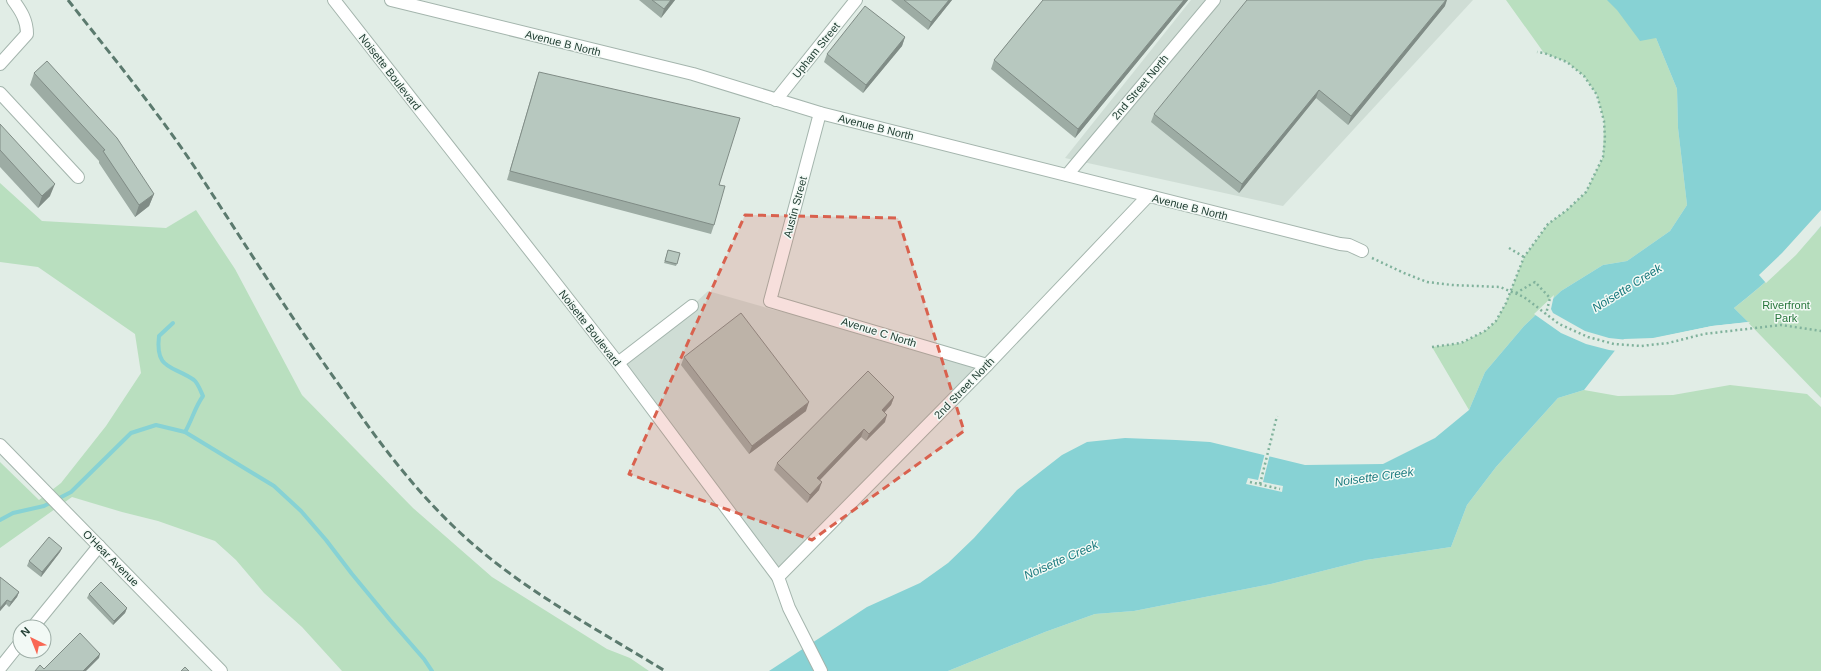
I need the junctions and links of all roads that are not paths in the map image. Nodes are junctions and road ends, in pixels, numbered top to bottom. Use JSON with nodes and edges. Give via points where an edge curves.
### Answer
{"nodes":[{"id":1,"x":13,"y":0,"type":"edge"},
{"id":2,"x":334,"y":0,"type":"edge"},
{"id":3,"x":392,"y":0,"type":"edge"},
{"id":4,"x":856,"y":0,"type":"edge"},
{"id":5,"x":1214,"y":0,"type":"edge"},
{"id":6,"x":0,"y":64,"type":"edge"},
{"id":7,"x":0,"y":93,"type":"edge"},
{"id":8,"x":776,"y":100,"type":"junction"},
{"id":9,"x":820,"y":113,"type":"junction"},
{"id":10,"x":1067,"y":175,"type":"junction"},
{"id":11,"x":78,"y":177,"type":"dead end"},
{"id":12,"x":1148,"y":196,"type":"junction"},
{"id":13,"x":1362,"y":251,"type":"road end"},
{"id":14,"x":770,"y":301,"type":"joint"},
{"id":15,"x":692,"y":306,"type":"dead end"},
{"id":16,"x":618,"y":363,"type":"junction"},
{"id":17,"x":986,"y":365,"type":"junction"},
{"id":18,"x":0,"y":445,"type":"edge"},
{"id":19,"x":99,"y":546,"type":"junction"},
{"id":20,"x":778,"y":576,"type":"junction"},
{"id":21,"x":40,"y":619,"type":"edge"},
{"id":22,"x":12,"y":653,"type":"edge"},
{"id":23,"x":0,"y":668,"type":"edge"},
{"id":24,"x":221,"y":671,"type":"edge"},
{"id":25,"x":821,"y":671,"type":"edge"}],
"edges":[{"from":1,"to":6,"type":"street","via":[[21,10],[28,34]]},
{"from":2,"to":16,"type":"street","name":"Noisette Boulevard"},
{"from":3,"to":8,"type":"street","name":"Avenue B North","via":[[693,74]]},
{"from":4,"to":8,"type":"street","name":"Upham Street"},
{"from":5,"to":10,"type":"street","name":"2nd Street North"},
{"from":7,"to":11,"type":"street"},
{"from":8,"to":9,"type":"street","name":"Avenue B North"},
{"from":9,"to":10,"type":"street","name":"Avenue B North"},
{"from":9,"to":14,"type":"street","name":"Austin Street"},
{"from":10,"to":12,"type":"street","name":"Avenue B North"},
{"from":12,"to":13,"type":"street","name":"Avenue B North","via":[[1340,244],[1349,244]]},
{"from":12,"to":17,"type":"street","name":"2nd Street North"},
{"from":14,"to":17,"type":"street","name":"Avenue C North"},
{"from":15,"to":16,"type":"street"},
{"from":16,"to":20,"type":"street","name":"Noisette Boulevard"},
{"from":17,"to":20,"type":"street","name":"2nd Street North"},
{"from":18,"to":19,"type":"street","name":"O'Hear Avenue"},
{"from":19,"to":21,"type":"street"},
{"from":19,"to":24,"type":"street","name":"O'Hear Avenue"},
{"from":20,"to":25,"type":"street","name":"Noisette Boulevard","via":[[789,608]]},
{"from":22,"to":23,"type":"street"}]}
